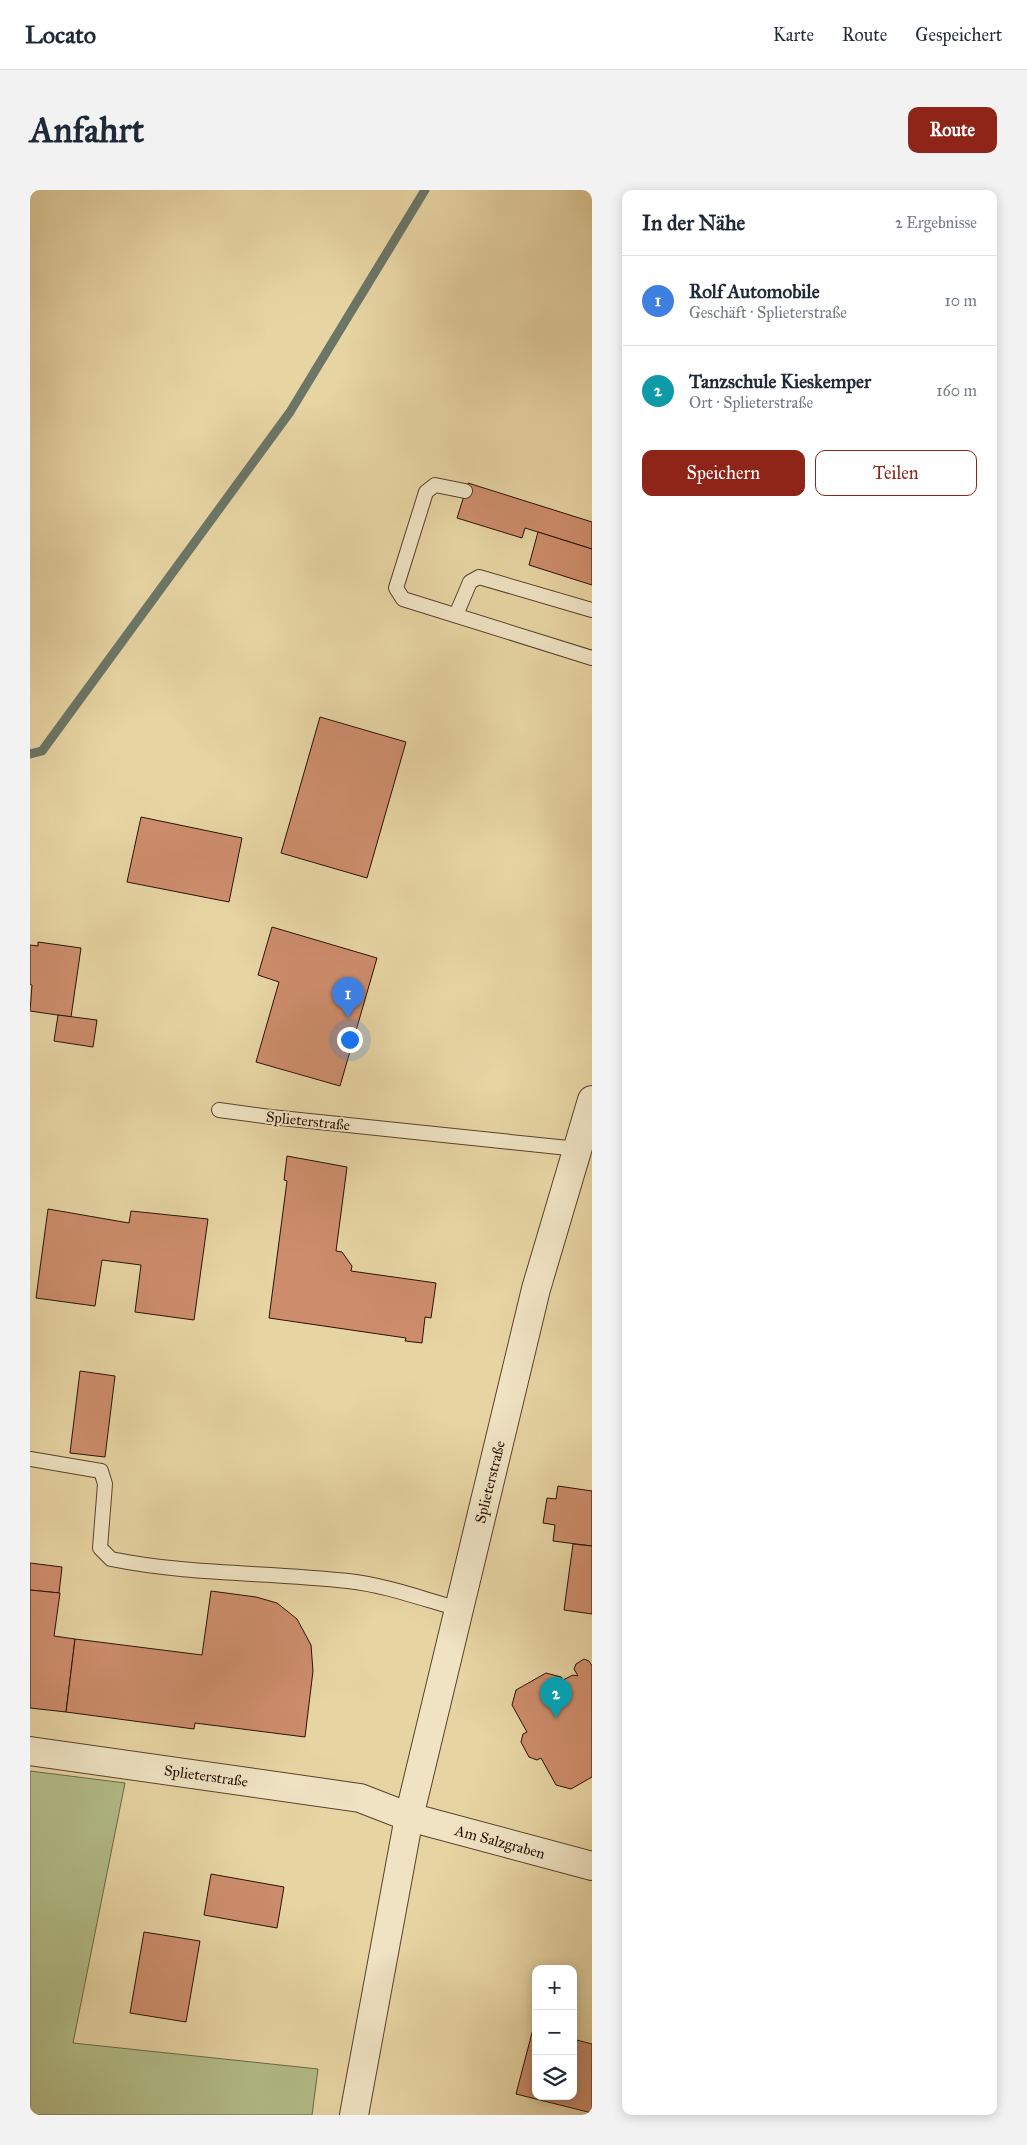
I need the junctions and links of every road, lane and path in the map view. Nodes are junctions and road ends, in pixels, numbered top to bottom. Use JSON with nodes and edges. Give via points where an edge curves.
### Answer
{"nodes":[{"id":1,"x":465,"y":491,"type":"dead end"},
{"id":2,"x":592,"y":610,"type":"edge"},
{"id":3,"x":456,"y":615,"type":"junction"},
{"id":4,"x":592,"y":658,"type":"edge"},
{"id":5,"x":592,"y":1100,"type":"edge"},
{"id":6,"x":218,"y":1110,"type":"dead end"},
{"id":7,"x":578,"y":1149,"type":"junction"},
{"id":8,"x":30,"y":1459,"type":"edge"},
{"id":9,"x":459,"y":1609,"type":"junction"},
{"id":10,"x":30,"y":1751,"type":"edge"},
{"id":11,"x":409,"y":1817,"type":"junction"},
{"id":12,"x":592,"y":1866,"type":"edge"},
{"id":13,"x":354,"y":2115,"type":"edge"}],
"edges":[{"from":1,"to":3,"type":"lane","via":[[435,485],[426,492],[396,588],[403,599]]},
{"from":2,"to":3,"type":"lane","via":[[478,577],[470,582]]},
{"from":3,"to":4,"type":"lane"},
{"from":5,"to":7,"type":"street","name":"Splieterstraße"},
{"from":6,"to":7,"type":"lane","name":"Splieterstraße"},
{"from":7,"to":9,"type":"street","name":"Splieterstraße","via":[[536,1289]]},
{"from":8,"to":9,"type":"lane","via":[[101,1471],[105,1484],[100,1548],[112,1559],[218,1572],[349,1581]]},
{"from":9,"to":11,"type":"street","name":"Splieterstraße"},
{"from":10,"to":11,"type":"street","name":"Splieterstraße","via":[[360,1798]]},
{"from":11,"to":12,"type":"street","name":"Am Salzgraben"},
{"from":11,"to":13,"type":"street","name":"Splieterstraße"}]}
